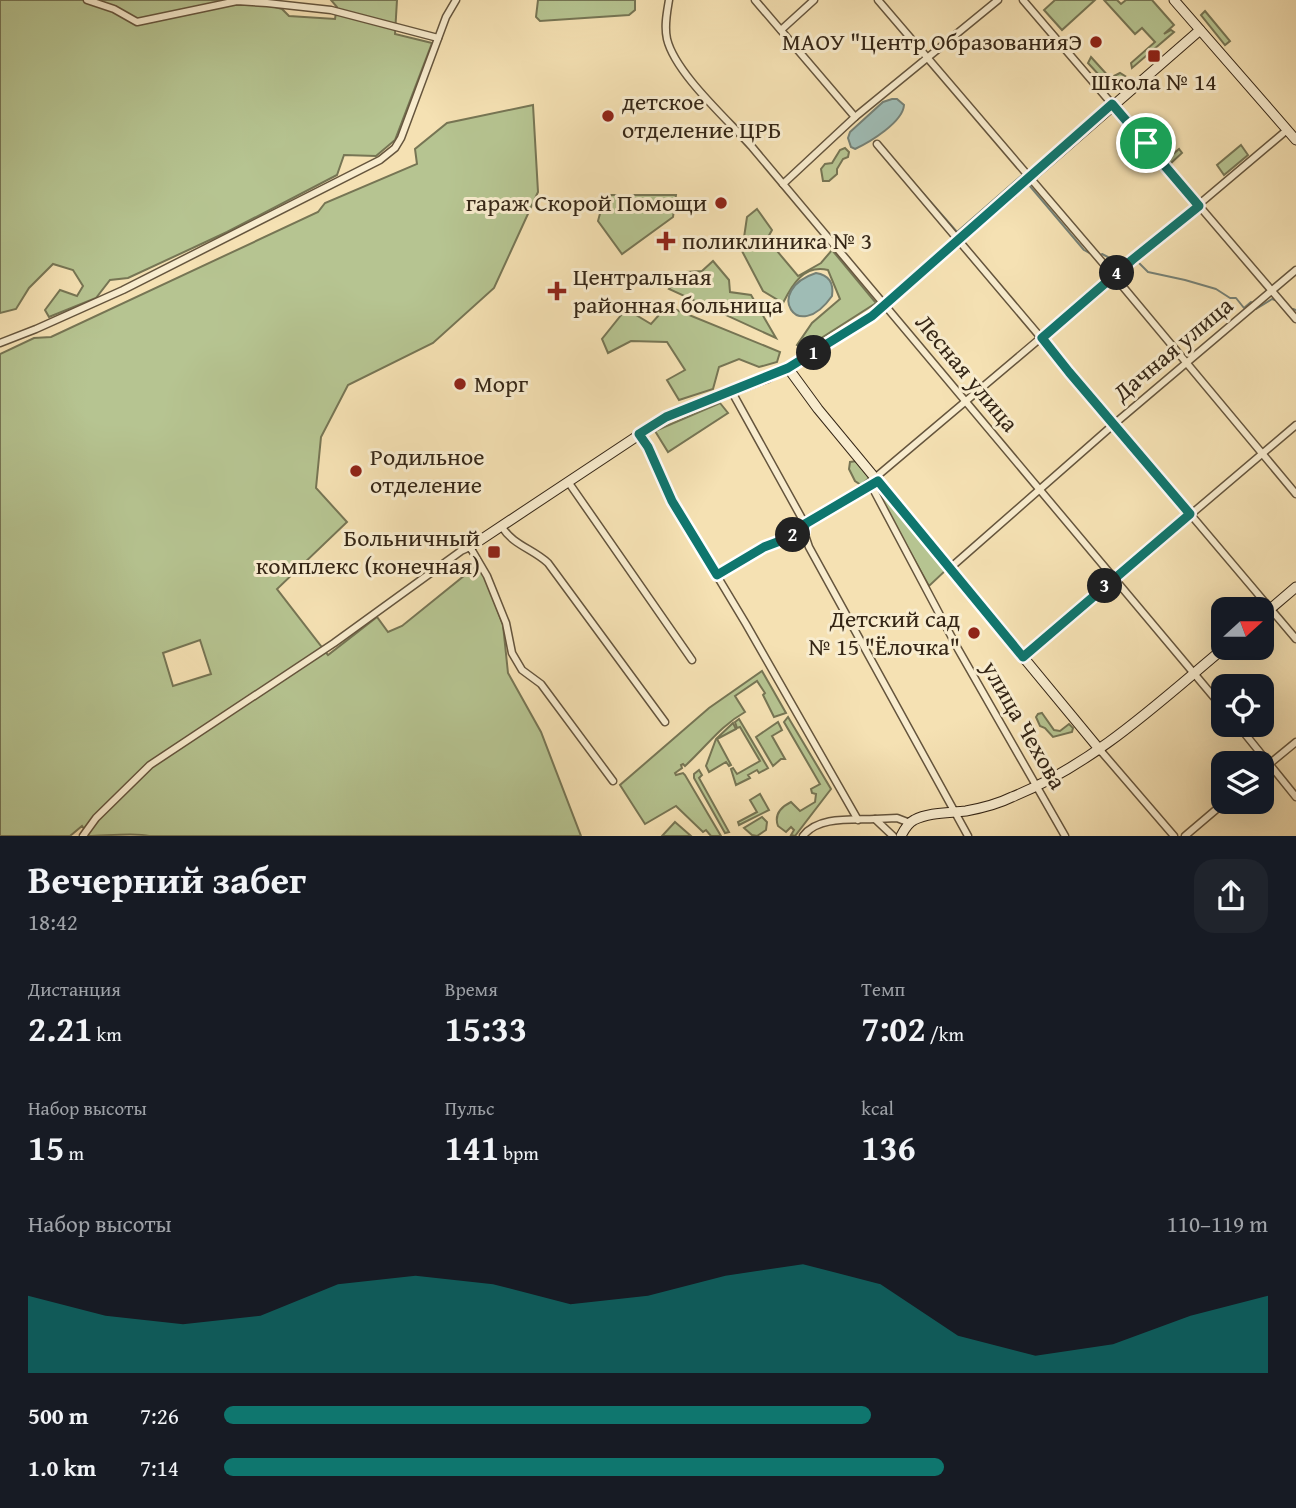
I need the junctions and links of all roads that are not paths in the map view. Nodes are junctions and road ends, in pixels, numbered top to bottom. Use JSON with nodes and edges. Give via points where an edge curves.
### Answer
{"nodes":[{"id":1,"x":87,"y":0,"type":"edge"},
{"id":2,"x":456,"y":0,"type":"edge"},
{"id":3,"x":668,"y":0,"type":"edge"},
{"id":4,"x":755,"y":0,"type":"edge"},
{"id":5,"x":814,"y":0,"type":"edge"},
{"id":6,"x":877,"y":0,"type":"edge"},
{"id":7,"x":998,"y":0,"type":"edge"},
{"id":8,"x":1023,"y":0,"type":"edge"},
{"id":9,"x":1174,"y":0,"type":"edge"},
{"id":10,"x":781,"y":30,"type":"junction"},
{"id":11,"x":1200,"y":30,"type":"junction"},
{"id":12,"x":438,"y":38,"type":"junction"},
{"id":13,"x":928,"y":57,"type":"junction"},
{"id":14,"x":1112,"y":104,"type":"junction"},
{"id":15,"x":855,"y":117,"type":"junction"},
{"id":16,"x":1287,"y":130,"type":"junction"},
{"id":17,"x":1296,"y":140,"type":"edge"},
{"id":18,"x":877,"y":144,"type":"dead end"},
{"id":19,"x":1030,"y":177,"type":"junction"},
{"id":20,"x":783,"y":184,"type":"junction"},
{"id":21,"x":1199,"y":206,"type":"junction"},
{"id":22,"x":959,"y":239,"type":"junction"},
{"id":23,"x":1296,"y":270,"type":"edge"},
{"id":24,"x":1114,"y":276,"type":"junction"},
{"id":25,"x":1272,"y":290,"type":"junction"},
{"id":26,"x":884,"y":306,"type":"junction"},
{"id":27,"x":1296,"y":319,"type":"edge"},
{"id":28,"x":1042,"y":338,"type":"junction"},
{"id":29,"x":0,"y":343,"type":"edge"},
{"id":30,"x":1187,"y":363,"type":"junction"},
{"id":31,"x":788,"y":368,"type":"junction"},
{"id":32,"x":732,"y":392,"type":"junction"},
{"id":33,"x":967,"y":401,"type":"junction"},
{"id":34,"x":1113,"y":425,"type":"junction"},
{"id":35,"x":1296,"y":425,"type":"edge"},
{"id":36,"x":639,"y":434,"type":"junction"},
{"id":37,"x":1262,"y":454,"type":"junction"},
{"id":38,"x":875,"y":481,"type":"junction"},
{"id":39,"x":569,"y":484,"type":"junction"},
{"id":40,"x":1040,"y":488,"type":"junction"},
{"id":41,"x":1296,"y":494,"type":"edge"},
{"id":42,"x":1190,"y":514,"type":"junction"},
{"id":43,"x":502,"y":527,"type":"junction"},
{"id":44,"x":804,"y":528,"type":"junction"},
{"id":45,"x":470,"y":547,"type":"junction"},
{"id":46,"x":949,"y":569,"type":"junction"},
{"id":47,"x":717,"y":575,"type":"junction"},
{"id":48,"x":1115,"y":577,"type":"junction"},
{"id":49,"x":1296,"y":587,"type":"edge"},
{"id":50,"x":1260,"y":597,"type":"edge"},
{"id":51,"x":1274,"y":606,"type":"edge"},
{"id":52,"x":1274,"y":614,"type":"edge"},
{"id":53,"x":1296,"y":639,"type":"edge"},
{"id":54,"x":1023,"y":657,"type":"junction"},
{"id":55,"x":1211,"y":659,"type":"edge"},
{"id":56,"x":692,"y":660,"type":"dead end"},
{"id":57,"x":1195,"y":673,"type":"junction"},
{"id":58,"x":1211,"y":693,"type":"edge"},
{"id":59,"x":665,"y":722,"type":"dead end"},
{"id":60,"x":1247,"y":737,"type":"edge"},
{"id":61,"x":1296,"y":742,"type":"edge"},
{"id":62,"x":1100,"y":750,"type":"junction"},
{"id":63,"x":1259,"y":751,"type":"edge"},
{"id":64,"x":1274,"y":760,"type":"edge"},
{"id":65,"x":1274,"y":770,"type":"edge"},
{"id":66,"x":613,"y":781,"type":"dead end"},
{"id":67,"x":1036,"y":786,"type":"junction"},
{"id":68,"x":1296,"y":797,"type":"edge"},
{"id":69,"x":955,"y":812,"type":"junction"},
{"id":70,"x":1211,"y":814,"type":"edge"},
{"id":71,"x":875,"y":819,"type":"junction"},
{"id":72,"x":858,"y":820,"type":"junction"},
{"id":73,"x":910,"y":823,"type":"junction"},
{"id":74,"x":83,"y":836,"type":"edge"},
{"id":75,"x":803,"y":836,"type":"edge"},
{"id":76,"x":893,"y":836,"type":"edge"},
{"id":77,"x":901,"y":836,"type":"edge"},
{"id":78,"x":968,"y":836,"type":"edge"},
{"id":79,"x":1065,"y":836,"type":"edge"},
{"id":80,"x":1174,"y":836,"type":"edge"},
{"id":81,"x":1185,"y":836,"type":"edge"}],
"edges":[{"from":1,"to":12,"type":"street","via":[[137,22],[237,1],[280,4],[331,10]]},
{"from":2,"to":12,"type":"street"},
{"from":3,"to":20,"type":"street","name":"Лесная улица","via":[[667,39],[679,64]]},
{"from":4,"to":10,"type":"street"},
{"from":5,"to":10,"type":"street"},
{"from":6,"to":13,"type":"street"},
{"from":7,"to":13,"type":"street"},
{"from":8,"to":14,"type":"street"},
{"from":9,"to":11,"type":"street"},
{"from":10,"to":15,"type":"street"},
{"from":11,"to":14,"type":"street"},
{"from":11,"to":16,"type":"street"},
{"from":12,"to":29,"type":"street","via":[[406,127],[395,148],[380,160],[123,290]]},
{"from":13,"to":15,"type":"street"},
{"from":13,"to":19,"type":"street"},
{"from":14,"to":19,"type":"street"},
{"from":14,"to":21,"type":"street"},
{"from":15,"to":20,"type":"street"},
{"from":16,"to":17,"type":"street"},
{"from":16,"to":21,"type":"street"},
{"from":18,"to":22,"type":"street"},
{"from":19,"to":22,"type":"street"},
{"from":19,"to":24,"type":"street"},
{"from":20,"to":26,"type":"street","name":"Лесная улица"},
{"from":21,"to":24,"type":"street"},
{"from":21,"to":25,"type":"street"},
{"from":22,"to":26,"type":"street"},
{"from":22,"to":28,"type":"street"},
{"from":23,"to":25,"type":"street","name":"Дачная улица"},
{"from":24,"to":28,"type":"street"},
{"from":24,"to":30,"type":"street"},
{"from":25,"to":27,"type":"street"},
{"from":25,"to":30,"type":"street","name":"Дачная улица"},
{"from":26,"to":31,"type":"street"},
{"from":26,"to":33,"type":"street","name":"Лесная улица"},
{"from":28,"to":33,"type":"street"},
{"from":28,"to":34,"type":"street"},
{"from":30,"to":34,"type":"street","name":"Дачная улица"},
{"from":30,"to":37,"type":"street"},
{"from":31,"to":32,"type":"street"},
{"from":31,"to":38,"type":"street"},
{"from":32,"to":36,"type":"street","via":[[666,417]]},
{"from":32,"to":44,"type":"street"},
{"from":33,"to":38,"type":"street"},
{"from":33,"to":40,"type":"street","name":"Лесная улица"},
{"from":34,"to":40,"type":"street","name":"Дачная улица"},
{"from":34,"to":42,"type":"street"},
{"from":35,"to":37,"type":"street"},
{"from":36,"to":39,"type":"street"},
{"from":36,"to":47,"type":"street","via":[[672,501]]},
{"from":37,"to":41,"type":"street"},
{"from":37,"to":42,"type":"street"},
{"from":38,"to":44,"type":"street"},
{"from":38,"to":46,"type":"street"},
{"from":38,"to":67,"type":"street","name":"улица Чехова","via":[[958,649]]},
{"from":39,"to":43,"type":"street"},
{"from":39,"to":56,"type":"street"},
{"from":40,"to":46,"type":"street","name":"Дачная улица"},
{"from":40,"to":48,"type":"street","name":"Лесная улица"},
{"from":42,"to":48,"type":"street"},
{"from":42,"to":50,"type":"street"},
{"from":43,"to":45,"type":"street"},
{"from":43,"to":59,"type":"street","via":[[548,563]]},
{"from":44,"to":47,"type":"street"},
{"from":44,"to":69,"type":"street","via":[[838,602]]},
{"from":45,"to":66,"type":"street","via":[[487,576],[522,670],[541,684]]},
{"from":45,"to":74,"type":"street","via":[[150,765]]},
{"from":46,"to":54,"type":"street"},
{"from":47,"to":72,"type":"street"},
{"from":48,"to":54,"type":"street"},
{"from":48,"to":57,"type":"street","name":"Лесная улица"},
{"from":49,"to":51,"type":"street"},
{"from":52,"to":53,"type":"street"},
{"from":54,"to":62,"type":"street"},
{"from":55,"to":57,"type":"street"},
{"from":57,"to":58,"type":"street","name":"Лесная улица"},
{"from":57,"to":62,"type":"street"},
{"from":60,"to":63,"type":"street"},
{"from":61,"to":64,"type":"street"},
{"from":62,"to":67,"type":"street"},
{"from":62,"to":80,"type":"street"},
{"from":65,"to":68,"type":"street"},
{"from":67,"to":69,"type":"street","via":[[990,806]]},
{"from":67,"to":79,"type":"street","name":"улица Чехова"},
{"from":69,"to":73,"type":"street"},
{"from":69,"to":78,"type":"street"},
{"from":70,"to":81,"type":"street"},
{"from":71,"to":72,"type":"street"},
{"from":71,"to":73,"type":"street"},
{"from":71,"to":76,"type":"street"},
{"from":72,"to":75,"type":"street","via":[[821,824]]},
{"from":73,"to":77,"type":"street"}]}
